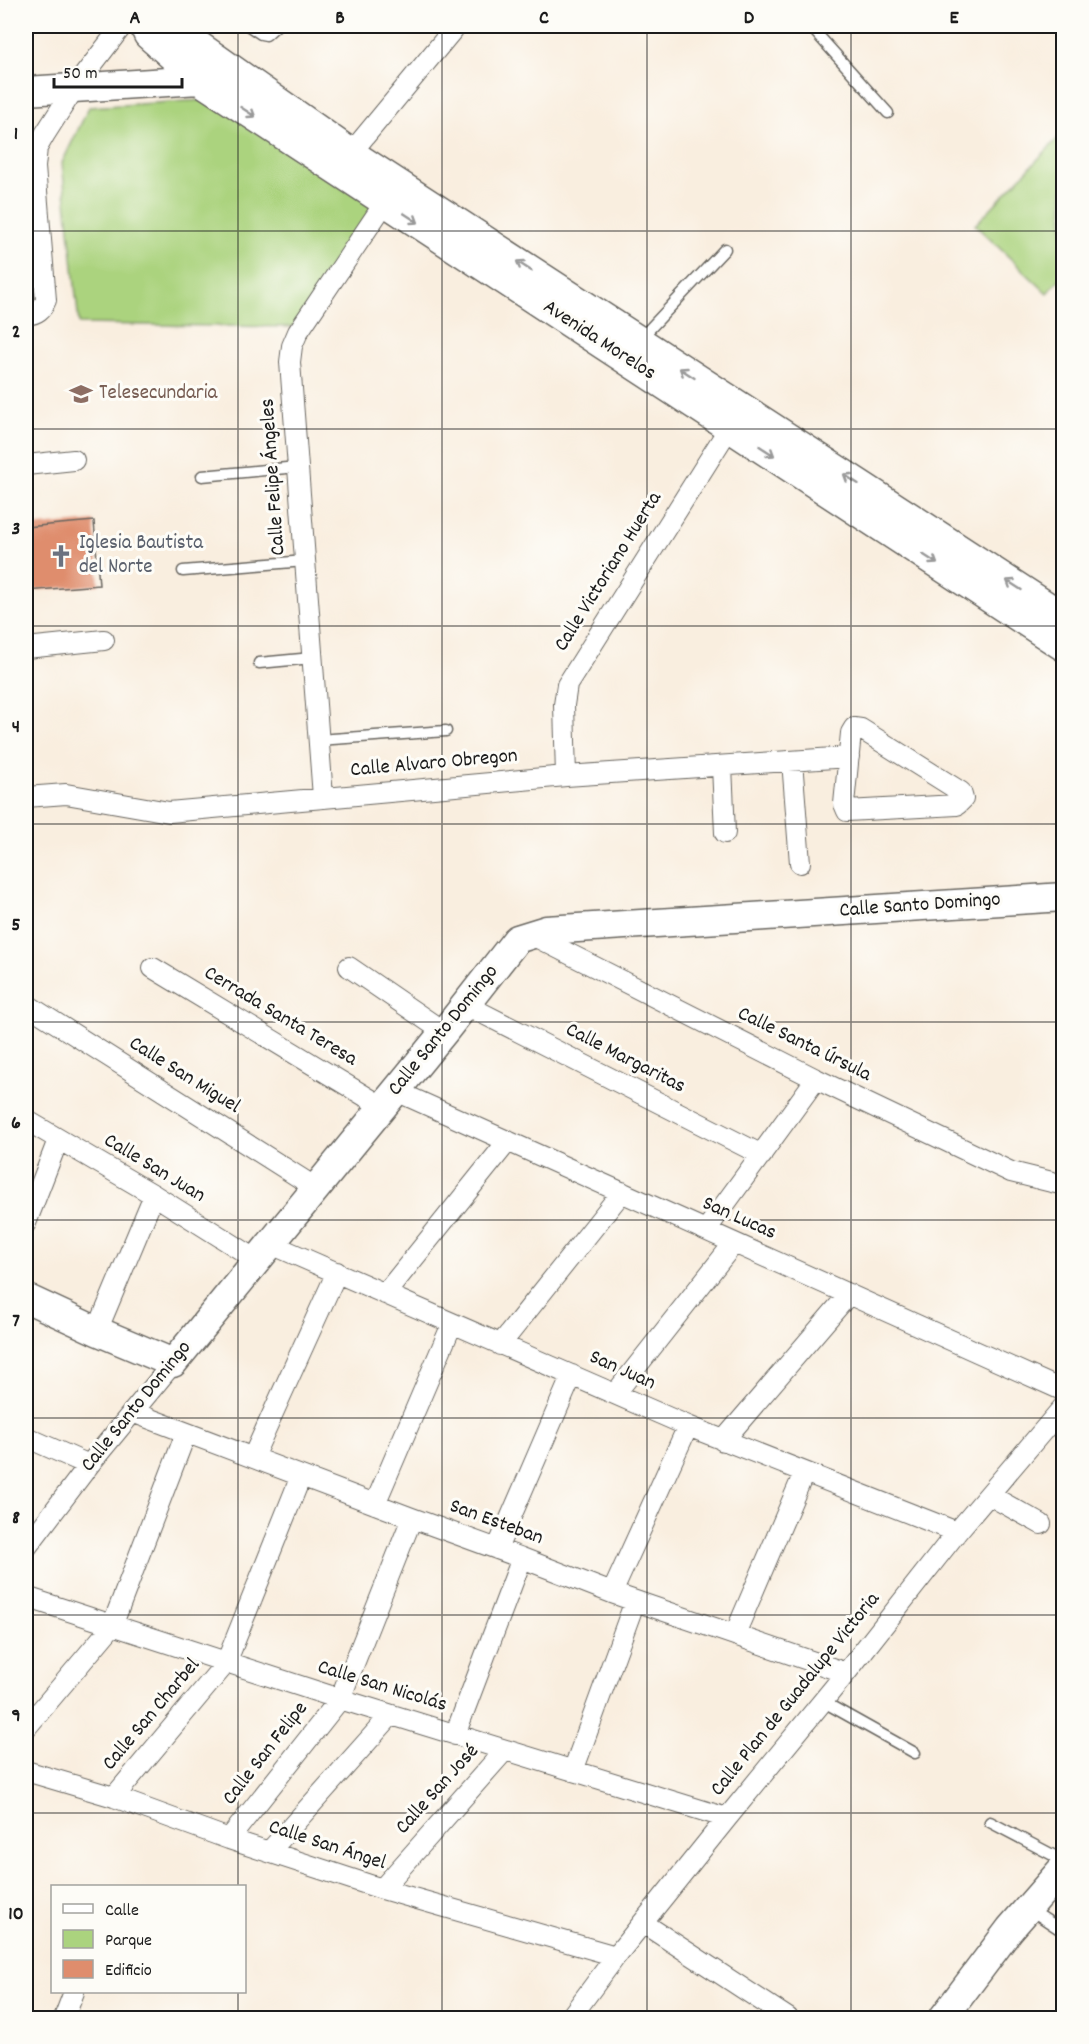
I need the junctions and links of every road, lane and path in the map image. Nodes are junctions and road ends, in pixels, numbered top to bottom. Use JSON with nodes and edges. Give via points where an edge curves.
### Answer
{"nodes":[{"id":1,"x":122,"y":26,"type":"edge"},
{"id":2,"x":144,"y":26,"type":"edge"},
{"id":3,"x":171,"y":26,"type":"edge"},
{"id":4,"x":249,"y":26,"type":"edge"},
{"id":5,"x":276,"y":26,"type":"edge"},
{"id":6,"x":456,"y":26,"type":"edge"},
{"id":7,"x":810,"y":26,"type":"edge"},
{"id":8,"x":199,"y":80,"type":"junction"},
{"id":9,"x":75,"y":87,"type":"junction"},
{"id":10,"x":26,"y":91,"type":"edge"},
{"id":11,"x":888,"y":113,"type":"dead end"},
{"id":12,"x":351,"y":153,"type":"junction"},
{"id":13,"x":392,"y":193,"type":"junction"},
{"id":14,"x":725,"y":249,"type":"dead end"},
{"id":15,"x":34,"y":312,"type":"edge"},
{"id":16,"x":638,"y":341,"type":"junction"},
{"id":17,"x":736,"y":417,"type":"junction"},
{"id":18,"x":74,"y":460,"type":"dead end"},
{"id":19,"x":26,"y":465,"type":"edge"},
{"id":20,"x":297,"y":467,"type":"junction"},
{"id":21,"x":202,"y":476,"type":"dead end"},
{"id":22,"x":305,"y":561,"type":"junction"},
{"id":23,"x":183,"y":570,"type":"dead end"},
{"id":24,"x":1064,"y":617,"type":"edge"},
{"id":25,"x":104,"y":640,"type":"dead end"},
{"id":26,"x":1064,"y":646,"type":"edge"},
{"id":27,"x":26,"y":648,"type":"edge"},
{"id":28,"x":312,"y":658,"type":"junction"},
{"id":29,"x":259,"y":663,"type":"dead end"},
{"id":30,"x":446,"y":730,"type":"dead end"},
{"id":31,"x":318,"y":740,"type":"junction"},
{"id":32,"x":849,"y":758,"type":"junction"},
{"id":33,"x":792,"y":761,"type":"junction"},
{"id":34,"x":722,"y":766,"type":"junction"},
{"id":35,"x":566,"y":776,"type":"junction"},
{"id":36,"x":26,"y":797,"type":"edge"},
{"id":37,"x":323,"y":797,"type":"junction"},
{"id":38,"x":725,"y":834,"type":"dead end"},
{"id":39,"x":800,"y":863,"type":"dead end"},
{"id":40,"x":1064,"y":897,"type":"edge"},
{"id":41,"x":530,"y":934,"type":"junction"},
{"id":42,"x":349,"y":967,"type":"dead end"},
{"id":43,"x":153,"y":968,"type":"dead end"},
{"id":44,"x":26,"y":1004,"type":"edge"},
{"id":45,"x":466,"y":1005,"type":"junction"},
{"id":46,"x":444,"y":1032,"type":"junction"},
{"id":47,"x":816,"y":1079,"type":"junction"},
{"id":48,"x":389,"y":1099,"type":"junction"},
{"id":49,"x":26,"y":1120,"type":"edge"},
{"id":50,"x":58,"y":1140,"type":"junction"},
{"id":51,"x":508,"y":1142,"type":"junction"},
{"id":52,"x":762,"y":1155,"type":"junction"},
{"id":53,"x":1064,"y":1185,"type":"edge"},
{"id":54,"x":316,"y":1188,"type":"junction"},
{"id":55,"x":622,"y":1192,"type":"junction"},
{"id":56,"x":154,"y":1195,"type":"junction"},
{"id":57,"x":26,"y":1223,"type":"edge"},
{"id":58,"x":706,"y":1230,"type":"junction"},
{"id":59,"x":734,"y":1243,"type":"junction"},
{"id":60,"x":264,"y":1252,"type":"junction"},
{"id":61,"x":337,"y":1272,"type":"junction"},
{"id":62,"x":385,"y":1294,"type":"junction"},
{"id":63,"x":849,"y":1294,"type":"junction"},
{"id":64,"x":26,"y":1298,"type":"edge"},
{"id":65,"x":452,"y":1323,"type":"junction"},
{"id":66,"x":97,"y":1331,"type":"junction"},
{"id":67,"x":500,"y":1345,"type":"junction"},
{"id":68,"x":173,"y":1363,"type":"junction"},
{"id":69,"x":572,"y":1375,"type":"junction"},
{"id":70,"x":1064,"y":1391,"type":"edge"},
{"id":71,"x":615,"y":1394,"type":"junction"},
{"id":72,"x":1064,"y":1406,"type":"edge"},
{"id":73,"x":132,"y":1412,"type":"junction"},
{"id":74,"x":688,"y":1426,"type":"junction"},
{"id":75,"x":186,"y":1433,"type":"junction"},
{"id":76,"x":26,"y":1437,"type":"edge"},
{"id":77,"x":723,"y":1441,"type":"junction"},
{"id":78,"x":253,"y":1457,"type":"junction"},
{"id":79,"x":89,"y":1465,"type":"junction"},
{"id":80,"x":804,"y":1473,"type":"junction"},
{"id":81,"x":301,"y":1476,"type":"junction"},
{"id":82,"x":990,"y":1495,"type":"junction"},
{"id":83,"x":375,"y":1504,"type":"junction"},
{"id":84,"x":412,"y":1518,"type":"junction"},
{"id":85,"x":1041,"y":1524,"type":"dead end"},
{"id":86,"x":957,"y":1532,"type":"junction"},
{"id":87,"x":26,"y":1548,"type":"edge"},
{"id":88,"x":497,"y":1549,"type":"junction"},
{"id":89,"x":522,"y":1558,"type":"junction"},
{"id":90,"x":612,"y":1593,"type":"junction"},
{"id":91,"x":26,"y":1597,"type":"edge"},
{"id":92,"x":635,"y":1601,"type":"junction"},
{"id":93,"x":112,"y":1626,"type":"junction"},
{"id":94,"x":735,"y":1634,"type":"junction"},
{"id":95,"x":226,"y":1663,"type":"junction"},
{"id":96,"x":846,"y":1673,"type":"junction"},
{"id":97,"x":340,"y":1700,"type":"junction"},
{"id":98,"x":822,"y":1701,"type":"junction"},
{"id":99,"x":391,"y":1715,"type":"junction"},
{"id":100,"x":26,"y":1728,"type":"edge"},
{"id":101,"x":455,"y":1735,"type":"junction"},
{"id":102,"x":505,"y":1750,"type":"junction"},
{"id":103,"x":915,"y":1753,"type":"dead end"},
{"id":104,"x":26,"y":1771,"type":"edge"},
{"id":105,"x":573,"y":1771,"type":"junction"},
{"id":106,"x":114,"y":1797,"type":"junction"},
{"id":107,"x":726,"y":1818,"type":"junction"},
{"id":108,"x":990,"y":1822,"type":"dead end"},
{"id":109,"x":229,"y":1839,"type":"junction"},
{"id":110,"x":269,"y":1852,"type":"junction"},
{"id":111,"x":1064,"y":1861,"type":"edge"},
{"id":112,"x":1064,"y":1868,"type":"edge"},
{"id":113,"x":382,"y":1889,"type":"junction"},
{"id":114,"x":1028,"y":1908,"type":"junction"},
{"id":115,"x":643,"y":1923,"type":"junction"},
{"id":116,"x":1064,"y":1932,"type":"edge"},
{"id":117,"x":616,"y":1956,"type":"junction"},
{"id":118,"x":74,"y":1993,"type":"edge"},
{"id":119,"x":577,"y":2016,"type":"edge"},
{"id":120,"x":64,"y":2019,"type":"edge"},
{"id":121,"x":788,"y":2019,"type":"edge"},
{"id":122,"x":943,"y":2019,"type":"edge"}],
"edges":[{"from":1,"to":9,"type":"street"},
{"from":2,"to":8,"type":"main road","name":"Avenida Morelos","via":[[148,35]]},
{"from":3,"to":12,"type":"main road","name":"Avenida Morelos"},
{"from":4,"to":5,"type":"lane","via":[[266,35]]},
{"from":6,"to":12,"type":"street"},
{"from":7,"to":11,"type":"lane"},
{"from":8,"to":9,"type":"main road"},
{"from":8,"to":13,"type":"main road","name":"Avenida Morelos","one_way":true},
{"from":9,"to":10,"type":"main road"},
{"from":9,"to":15,"type":"street","via":[[37,148],[35,166],[46,300]]},
{"from":12,"to":13,"type":"main road","name":"Avenida Morelos"},
{"from":16,"to":13,"type":"main road","name":"Avenida Morelos","one_way":true},
{"from":13,"to":17,"type":"main road","name":"Avenida Morelos","one_way":true},
{"from":13,"to":20,"type":"street","name":"Calle Felipe Ángeles","via":[[292,346]]},
{"from":14,"to":16,"type":"lane"},
{"from":17,"to":16,"type":"main road","name":"Avenida Morelos","one_way":true},
{"from":24,"to":17,"type":"main road","name":"Avenida Morelos","one_way":true},
{"from":17,"to":26,"type":"main road","name":"Avenida Morelos","one_way":true},
{"from":17,"to":35,"type":"street","name":"Calle Victoriano Huerta","via":[[567,685]]},
{"from":18,"to":19,"type":"street"},
{"from":20,"to":21,"type":"lane"},
{"from":20,"to":22,"type":"street","name":"Calle Felipe Ángeles"},
{"from":22,"to":23,"type":"lane"},
{"from":22,"to":28,"type":"street","name":"Calle Felipe Ángeles"},
{"from":25,"to":27,"type":"street"},
{"from":28,"to":29,"type":"lane"},
{"from":28,"to":31,"type":"street","name":"Calle Felipe Ángeles"},
{"from":30,"to":31,"type":"lane"},
{"from":31,"to":37,"type":"street","name":"Calle Felipe Ángeles"},
{"from":32,"to":32,"type":"street","via":[[844,804],[847,811],[957,805],[963,799],[961,792],[861,729],[854,728],[851,733]]},
{"from":32,"to":33,"type":"street","name":"Calle Alvaro Obregon"},
{"from":33,"to":34,"type":"street","name":"Calle Alvaro Obregon"},
{"from":33,"to":39,"type":"street"},
{"from":34,"to":35,"type":"street","name":"Calle Alvaro Obregon"},
{"from":34,"to":38,"type":"street"},
{"from":35,"to":37,"type":"street","name":"Calle Alvaro Obregon"},
{"from":36,"to":37,"type":"street","name":"Calle Alvaro Obregon","via":[[75,795],[169,812]]},
{"from":40,"to":41,"type":"main road","name":"Calle Santo Domingo"},
{"from":41,"to":45,"type":"main road","name":"Calle Santo Domingo","via":[[517,939]]},
{"from":41,"to":47,"type":"street","name":"Calle Santa Úrsula"},
{"from":42,"to":46,"type":"street"},
{"from":43,"to":48,"type":"street","name":"Cerrada Santa Teresa"},
{"from":44,"to":54,"type":"street","name":"Calle San Miguel"},
{"from":45,"to":46,"type":"main road","name":"Calle Santo Domingo"},
{"from":45,"to":52,"type":"street","name":"Calle Margaritas"},
{"from":46,"to":48,"type":"main road","name":"Calle Santo Domingo"},
{"from":47,"to":52,"type":"street"},
{"from":47,"to":53,"type":"street","name":"Calle Santa Úrsula","via":[[1011,1172]]},
{"from":48,"to":51,"type":"street","name":"San Lucas"},
{"from":48,"to":54,"type":"main road","name":"Calle Santo Domingo"},
{"from":49,"to":50,"type":"street","name":"Calle San Juan"},
{"from":50,"to":56,"type":"street","name":"Calle San Juan"},
{"from":50,"to":57,"type":"street"},
{"from":51,"to":55,"type":"street","name":"San Lucas"},
{"from":51,"to":62,"type":"street"},
{"from":52,"to":58,"type":"street"},
{"from":54,"to":60,"type":"main road","name":"Calle Santo Domingo"},
{"from":55,"to":58,"type":"street","name":"San Lucas"},
{"from":55,"to":67,"type":"street"},
{"from":56,"to":60,"type":"street","name":"Calle San Juan"},
{"from":56,"to":66,"type":"street"},
{"from":58,"to":59,"type":"street","name":"San Lucas"},
{"from":59,"to":63,"type":"street","name":"San Lucas"},
{"from":59,"to":71,"type":"street"},
{"from":60,"to":61,"type":"street","name":"San Juan"},
{"from":60,"to":68,"type":"main road","name":"Calle Santo Domingo"},
{"from":61,"to":62,"type":"street","name":"San Juan"},
{"from":61,"to":78,"type":"street"},
{"from":62,"to":65,"type":"street","name":"San Juan"},
{"from":63,"to":70,"type":"street","name":"San Lucas"},
{"from":63,"to":77,"type":"street"},
{"from":64,"to":66,"type":"main road"},
{"from":65,"to":67,"type":"street","name":"San Juan"},
{"from":65,"to":83,"type":"street"},
{"from":66,"to":68,"type":"main road"},
{"from":67,"to":69,"type":"street","name":"San Juan"},
{"from":68,"to":73,"type":"street","name":"Calle Santo Domingo"},
{"from":69,"to":71,"type":"street","name":"San Juan"},
{"from":69,"to":88,"type":"street"},
{"from":71,"to":74,"type":"street","name":"San Juan"},
{"from":72,"to":82,"type":"street","name":"Calle Plan de Guadalupe Victoria"},
{"from":73,"to":75,"type":"street","name":"San Esteban"},
{"from":73,"to":79,"type":"street","name":"Calle Santo Domingo"},
{"from":74,"to":77,"type":"street","name":"San Juan"},
{"from":74,"to":90,"type":"street"},
{"from":75,"to":78,"type":"street","name":"San Esteban"},
{"from":75,"to":93,"type":"street"},
{"from":76,"to":79,"type":"street"},
{"from":77,"to":80,"type":"street","name":"San Juan"},
{"from":78,"to":81,"type":"street","name":"San Esteban"},
{"from":79,"to":87,"type":"street","name":"Calle Santo Domingo"},
{"from":80,"to":86,"type":"street","name":"San Juan"},
{"from":80,"to":94,"type":"street"},
{"from":81,"to":83,"type":"street","name":"San Esteban"},
{"from":81,"to":95,"type":"street","name":"Calle San Charbel"},
{"from":82,"to":85,"type":"street"},
{"from":82,"to":86,"type":"street","name":"Calle Plan de Guadalupe Victoria"},
{"from":83,"to":84,"type":"street","name":"San Esteban"},
{"from":84,"to":88,"type":"street","name":"San Esteban"},
{"from":84,"to":97,"type":"street","name":"Calle San Felipe"},
{"from":86,"to":96,"type":"street","name":"Calle Plan de Guadalupe Victoria"},
{"from":88,"to":89,"type":"street","name":"San Esteban"},
{"from":89,"to":90,"type":"street","name":"San Esteban"},
{"from":89,"to":101,"type":"street"},
{"from":90,"to":92,"type":"street","name":"San Esteban"},
{"from":91,"to":93,"type":"street","name":"Calle San Nicolás"},
{"from":92,"to":94,"type":"street","name":"San Esteban"},
{"from":92,"to":105,"type":"street"},
{"from":93,"to":95,"type":"street","name":"Calle San Nicolás"},
{"from":93,"to":100,"type":"street"},
{"from":94,"to":96,"type":"street","name":"San Esteban"},
{"from":95,"to":97,"type":"street","name":"Calle San Nicolás"},
{"from":95,"to":106,"type":"street","name":"Calle San Charbel"},
{"from":96,"to":98,"type":"street","name":"Calle Plan de Guadalupe Victoria"},
{"from":97,"to":99,"type":"street","name":"Calle San Nicolás"},
{"from":97,"to":109,"type":"street","name":"Calle San Felipe"},
{"from":98,"to":103,"type":"lane"},
{"from":98,"to":107,"type":"street","name":"Calle Plan de Guadalupe Victoria"},
{"from":99,"to":101,"type":"street","name":"Calle San Nicolás"},
{"from":99,"to":110,"type":"street"},
{"from":101,"to":102,"type":"street","name":"Calle San Nicolás"},
{"from":102,"to":105,"type":"street","name":"Calle San Nicolás"},
{"from":102,"to":113,"type":"street","name":"Calle San José"},
{"from":104,"to":106,"type":"street","name":"Calle San Ángel"},
{"from":105,"to":107,"type":"street","name":"Calle San Nicolás"},
{"from":106,"to":109,"type":"street","name":"Calle San Ángel"},
{"from":107,"to":115,"type":"street","name":"Calle Plan de Guadalupe Victoria"},
{"from":108,"to":111,"type":"lane"},
{"from":109,"to":110,"type":"street","name":"Calle San Ángel"},
{"from":110,"to":113,"type":"street","name":"Calle San Ángel"},
{"from":112,"to":114,"type":"main road"},
{"from":113,"to":117,"type":"street","name":"Calle San Ángel"},
{"from":114,"to":116,"type":"lane"},
{"from":114,"to":122,"type":"main road"},
{"from":115,"to":117,"type":"street","name":"Calle Plan de Guadalupe Victoria"},
{"from":115,"to":121,"type":"street"},
{"from":117,"to":119,"type":"street","name":"Calle Plan de Guadalupe Victoria"},
{"from":118,"to":120,"type":"street"}]}
